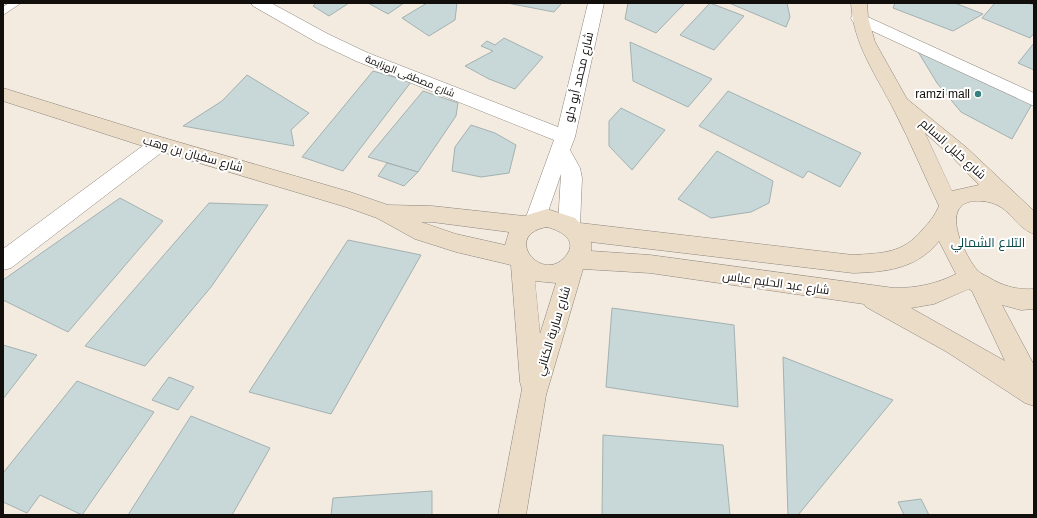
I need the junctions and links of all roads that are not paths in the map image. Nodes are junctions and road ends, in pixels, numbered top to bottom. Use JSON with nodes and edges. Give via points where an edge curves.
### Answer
{"nodes":[{"id":1,"x":16,"y":3,"type":"edge"},
{"id":2,"x":260,"y":3,"type":"edge"},
{"id":3,"x":596,"y":3,"type":"edge"},
{"id":4,"x":859,"y":11,"type":"edge"},
{"id":5,"x":3,"y":12,"type":"edge"},
{"id":6,"x":3,"y":94,"type":"edge"},
{"id":7,"x":898,"y":100,"type":"junction"},
{"id":8,"x":1034,"y":100,"type":"edge"},
{"id":9,"x":159,"y":144,"type":"junction"},
{"id":10,"x":563,"y":144,"type":"junction"},
{"id":11,"x":1019,"y":204,"type":"edge"},
{"id":12,"x":384,"y":212,"type":"junction"},
{"id":13,"x":946,"y":213,"type":"junction"},
{"id":14,"x":531,"y":223,"type":"junction"},
{"id":15,"x":1034,"y":225,"type":"edge"},
{"id":16,"x":573,"y":228,"type":"junction"},
{"id":17,"x":520,"y":260,"type":"junction"},
{"id":18,"x":3,"y":261,"type":"edge"},
{"id":19,"x":575,"y":263,"type":"junction"},
{"id":20,"x":975,"y":282,"type":"junction"},
{"id":21,"x":864,"y":296,"type":"junction"},
{"id":22,"x":1034,"y":299,"type":"edge"},
{"id":23,"x":1034,"y":389,"type":"edge"},
{"id":24,"x":1034,"y":394,"type":"edge"},
{"id":25,"x":534,"y":395,"type":"junction"},
{"id":26,"x":512,"y":515,"type":"edge"}],
"edges":[{"from":1,"to":5,"type":"lane"},
{"from":2,"to":10,"type":"street","name":"شارع مصطفى الهزايمة","via":[[362,57]]},
{"from":3,"to":10,"type":"street","name":"شارع محمد أبو دلو"},
{"from":4,"to":7,"type":"street","name":"شارع خليل السالم","via":[[872,56]]},
{"from":4,"to":8,"type":"street"},
{"from":6,"to":9,"type":"street","name":"شارع سفيان بن وهب"},
{"from":7,"to":11,"type":"street","name":"شارع خليل السالم"},
{"from":7,"to":13,"type":"street","name":"شارع خليل السالم"},
{"from":9,"to":12,"type":"street","name":"شارع سفيان بن وهب"},
{"from":9,"to":18,"type":"street"},
{"from":10,"to":14,"type":"street","name":"شارع محمد أبو دلو"},
{"from":10,"to":16,"type":"street","via":[[572,178]]},
{"from":11,"to":13,"type":"street","via":[[980,193],[956,198]]},
{"from":11,"to":15,"type":"street","name":"شارع خليل السالم"},
{"from":12,"to":14,"type":"street","name":"شارع سفيان بن وهب"},
{"from":12,"to":17,"type":"street","name":"شارع سفيان بن وهب","via":[[424,233]]},
{"from":13,"to":16,"type":"street","via":[[926,242],[909,255],[873,263],[853,264]]},
{"from":13,"to":20,"type":"street","name":"شارع خليل السالم","via":[[947,236]]},
{"from":14,"to":16,"type":"street","via":[[547,218],[559,220]]},
{"from":14,"to":17,"type":"street","via":[[518,234],[515,245]]},
{"from":16,"to":19,"type":"street","via":[[582,245]]},
{"from":17,"to":19,"type":"street","via":[[533,271],[546,274],[560,273]]},
{"from":17,"to":25,"type":"street","name":"شارع سارية الكناني"},
{"from":19,"to":21,"type":"street","name":"شارع عبد الحليم عباس","via":[[650,264]]},
{"from":19,"to":25,"type":"street","name":"شارع سارية الكناني"},
{"from":20,"to":21,"type":"street","name":"شارع عبد الحليم عباس","via":[[940,294],[915,299]]},
{"from":20,"to":22,"type":"street","via":[[996,294],[1021,300]]},
{"from":20,"to":23,"type":"street"},
{"from":21,"to":24,"type":"street","via":[[955,343]]},
{"from":25,"to":26,"type":"street","name":"شارع سارية الكناني"}]}
